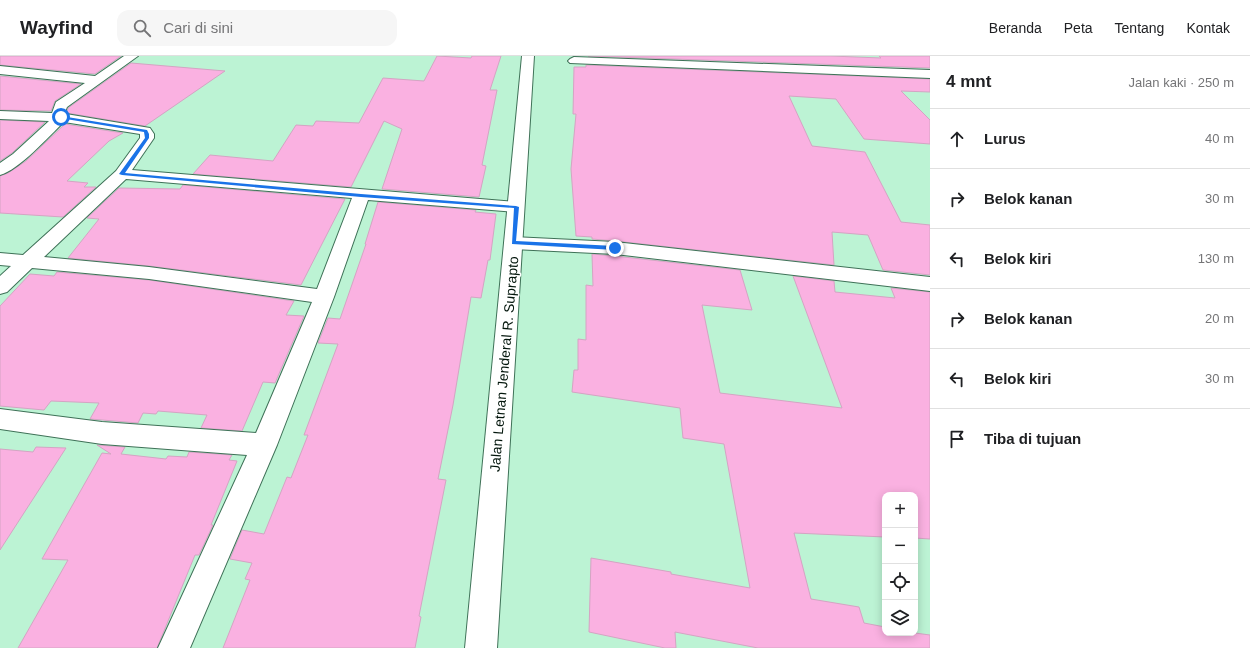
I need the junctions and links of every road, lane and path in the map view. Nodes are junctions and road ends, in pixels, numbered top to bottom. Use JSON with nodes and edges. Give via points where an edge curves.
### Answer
{"nodes":[{"id":1,"x":132,"y":56,"type":"edge"},
{"id":2,"x":528,"y":56,"type":"edge"},
{"id":3,"x":574,"y":60,"type":"dead end"},
{"id":4,"x":918,"y":62,"type":"dead end"},
{"id":5,"x":0,"y":70,"type":"edge"},
{"id":6,"x":929,"y":75,"type":"edge"},
{"id":7,"x":95,"y":80,"type":"junction"},
{"id":8,"x":0,"y":115,"type":"edge"},
{"id":9,"x":61,"y":117,"type":"junction"},
{"id":10,"x":0,"y":155,"type":"edge"},
{"id":11,"x":18,"y":157,"type":"junction"},
{"id":12,"x":0,"y":170,"type":"edge"},
{"id":13,"x":122,"y":174,"type":"junction"},
{"id":14,"x":361,"y":195,"type":"junction"},
{"id":15,"x":516,"y":207,"type":"junction"},
{"id":16,"x":513,"y":243,"type":"junction"},
{"id":17,"x":0,"y":259,"type":"edge"},
{"id":18,"x":27,"y":262,"type":"junction"},
{"id":19,"x":928,"y":287,"type":"edge"},
{"id":20,"x":0,"y":288,"type":"edge"},
{"id":21,"x":324,"y":297,"type":"junction"},
{"id":22,"x":0,"y":419,"type":"edge"},
{"id":23,"x":264,"y":445,"type":"junction"},
{"id":24,"x":174,"y":648,"type":"edge"},
{"id":25,"x":481,"y":648,"type":"edge"}],
"edges":[{"from":1,"to":7,"type":"street"},
{"from":2,"to":15,"type":"street","name":"Jalan Letnan Jenderal R. Suprapto"},
{"from":3,"to":6,"type":"street"},
{"from":4,"to":6,"type":"street"},
{"from":5,"to":7,"type":"street"},
{"from":7,"to":9,"type":"street","via":[[61,105],[58,112]]},
{"from":8,"to":9,"type":"street"},
{"from":9,"to":11,"type":"street"},
{"from":9,"to":13,"type":"street","via":[[145,131],[147,138]]},
{"from":10,"to":11,"type":"street"},
{"from":11,"to":12,"type":"street"},
{"from":13,"to":14,"type":"street"},
{"from":13,"to":18,"type":"street"},
{"from":14,"to":15,"type":"street"},
{"from":14,"to":21,"type":"street"},
{"from":15,"to":16,"type":"street","name":"Jalan Letnan Jenderal R. Suprapto"},
{"from":16,"to":19,"type":"street","via":[[615,248]]},
{"from":16,"to":25,"type":"street","name":"Jalan Letnan Jenderal R. Suprapto"},
{"from":17,"to":18,"type":"street"},
{"from":18,"to":20,"type":"street"},
{"from":18,"to":21,"type":"street","via":[[149,273]]},
{"from":21,"to":23,"type":"street"},
{"from":22,"to":23,"type":"street","via":[[102,433]]},
{"from":23,"to":24,"type":"street"}]}
